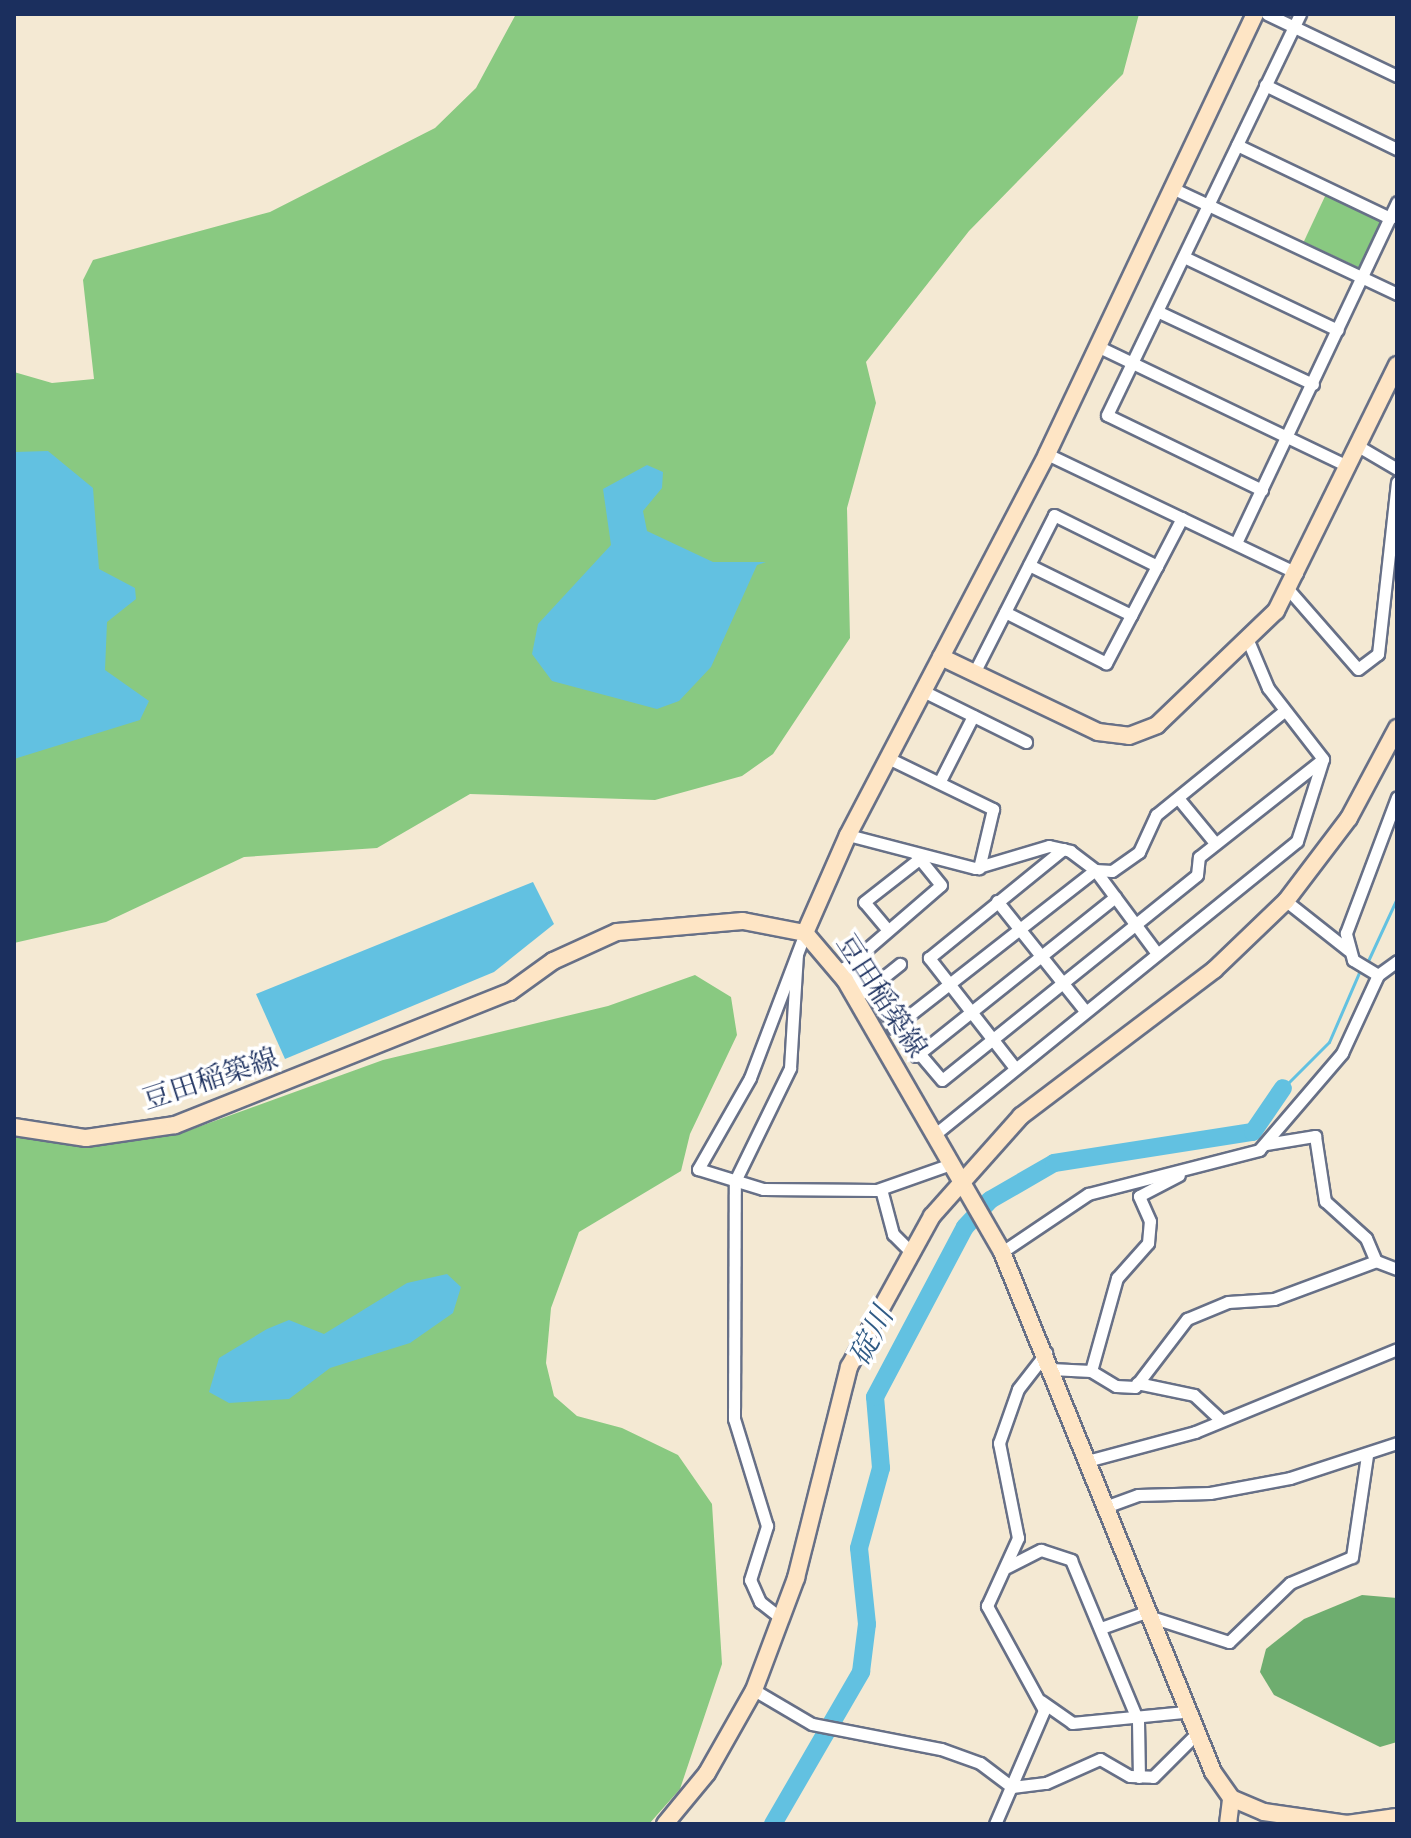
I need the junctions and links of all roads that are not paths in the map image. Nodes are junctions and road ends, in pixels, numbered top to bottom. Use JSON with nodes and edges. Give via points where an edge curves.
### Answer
{"nodes":[{"id":1,"x":1255,"y":14,"type":"edge"},
{"id":2,"x":1267,"y":14,"type":"edge"},
{"id":3,"x":1300,"y":14,"type":"edge"},
{"id":4,"x":1293,"y":27,"type":"junction"},
{"id":5,"x":1397,"y":76,"type":"edge"},
{"id":6,"x":1265,"y":85,"type":"junction"},
{"id":7,"x":1237,"y":145,"type":"junction"},
{"id":8,"x":1397,"y":149,"type":"edge"},
{"id":9,"x":1172,"y":188,"type":"junction"},
{"id":10,"x":1397,"y":202,"type":"edge"},
{"id":11,"x":1209,"y":204,"type":"junction"},
{"id":12,"x":1390,"y":218,"type":"junction"},
{"id":13,"x":1184,"y":257,"type":"junction"},
{"id":14,"x":1363,"y":278,"type":"junction"},
{"id":15,"x":1397,"y":294,"type":"edge"},
{"id":16,"x":1159,"y":312,"type":"junction"},
{"id":17,"x":1338,"y":330,"type":"junction"},
{"id":18,"x":1097,"y":346,"type":"junction"},
{"id":19,"x":1133,"y":363,"type":"junction"},
{"id":20,"x":1397,"y":365,"type":"edge"},
{"id":21,"x":1313,"y":384,"type":"junction"},
{"id":22,"x":1288,"y":438,"type":"junction"},
{"id":23,"x":1358,"y":446,"type":"junction"},
{"id":24,"x":1047,"y":454,"type":"junction"},
{"id":25,"x":1348,"y":466,"type":"junction"},
{"id":26,"x":1397,"y":469,"type":"edge"},
{"id":27,"x":1397,"y":482,"type":"edge"},
{"id":28,"x":1262,"y":490,"type":"junction"},
{"id":29,"x":1182,"y":518,"type":"junction"},
{"id":30,"x":1236,"y":543,"type":"junction"},
{"id":31,"x":1029,"y":565,"type":"junction"},
{"id":32,"x":1157,"y":566,"type":"junction"},
{"id":33,"x":1297,"y":573,"type":"junction"},
{"id":34,"x":1288,"y":589,"type":"junction"},
{"id":35,"x":1005,"y":612,"type":"junction"},
{"id":36,"x":1131,"y":615,"type":"junction"},
{"id":37,"x":1249,"y":643,"type":"junction"},
{"id":38,"x":941,"y":657,"type":"junction"},
{"id":39,"x":974,"y":673,"type":"junction"},
{"id":40,"x":923,"y":691,"type":"junction"},
{"id":41,"x":1284,"y":711,"type":"junction"},
{"id":42,"x":973,"y":716,"type":"junction"},
{"id":43,"x":1397,"y":728,"type":"edge"},
{"id":44,"x":1026,"y":742,"type":"dead end"},
{"id":45,"x":888,"y":758,"type":"junction"},
{"id":46,"x":1323,"y":759,"type":"junction"},
{"id":47,"x":940,"y":781,"type":"junction"},
{"id":48,"x":1397,"y":797,"type":"edge"},
{"id":49,"x":1178,"y":798,"type":"junction"},
{"id":50,"x":848,"y":835,"type":"junction"},
{"id":51,"x":1215,"y":843,"type":"junction"},
{"id":52,"x":1063,"y":849,"type":"junction"},
{"id":53,"x":917,"y":855,"type":"junction"},
{"id":54,"x":979,"y":868,"type":"junction"},
{"id":55,"x":1095,"y":870,"type":"junction"},
{"id":56,"x":1115,"y":897,"type":"junction"},
{"id":57,"x":997,"y":901,"type":"junction"},
{"id":58,"x":1286,"y":901,"type":"junction"},
{"id":59,"x":1135,"y":925,"type":"junction"},
{"id":60,"x":1019,"y":928,"type":"junction"},
{"id":61,"x":887,"y":929,"type":"junction"},
{"id":62,"x":805,"y":933,"type":"junction"},
{"id":63,"x":1348,"y":950,"type":"junction"},
{"id":64,"x":1156,"y":952,"type":"junction"},
{"id":65,"x":797,"y":955,"type":"junction"},
{"id":66,"x":1041,"y":956,"type":"junction"},
{"id":67,"x":1397,"y":961,"type":"edge"},
{"id":68,"x":900,"y":964,"type":"dead end"},
{"id":69,"x":842,"y":968,"type":"junction"},
{"id":70,"x":1378,"y":975,"type":"junction"},
{"id":71,"x":1063,"y":983,"type":"junction"},
{"id":72,"x":948,"y":985,"type":"junction"},
{"id":73,"x":865,"y":992,"type":"junction"},
{"id":74,"x":1085,"y":1011,"type":"junction"},
{"id":75,"x":971,"y":1012,"type":"junction"},
{"id":76,"x":893,"y":1028,"type":"junction"},
{"id":77,"x":992,"y":1039,"type":"junction"},
{"id":78,"x":916,"y":1056,"type":"junction"},
{"id":79,"x":1015,"y":1068,"type":"junction"},
{"id":80,"x":14,"y":1127,"type":"edge"},
{"id":81,"x":934,"y":1135,"type":"junction"},
{"id":82,"x":1266,"y":1144,"type":"junction"},
{"id":83,"x":951,"y":1164,"type":"junction"},
{"id":84,"x":1183,"y":1171,"type":"junction"},
{"id":85,"x":960,"y":1180,"type":"junction"},
{"id":86,"x":735,"y":1181,"type":"junction"},
{"id":87,"x":881,"y":1189,"type":"junction"},
{"id":88,"x":909,"y":1250,"type":"junction"},
{"id":89,"x":1002,"y":1252,"type":"junction"},
{"id":90,"x":1376,"y":1261,"type":"junction"},
{"id":91,"x":1397,"y":1269,"type":"edge"},
{"id":92,"x":1397,"y":1349,"type":"edge"},
{"id":93,"x":1048,"y":1361,"type":"junction"},
{"id":94,"x":1091,"y":1371,"type":"junction"},
{"id":95,"x":1137,"y":1383,"type":"junction"},
{"id":96,"x":1220,"y":1419,"type":"junction"},
{"id":97,"x":1397,"y":1443,"type":"edge"},
{"id":98,"x":1367,"y":1456,"type":"junction"},
{"id":99,"x":1087,"y":1461,"type":"junction"},
{"id":100,"x":1105,"y":1507,"type":"junction"},
{"id":101,"x":1004,"y":1569,"type":"junction"},
{"id":102,"x":1147,"y":1614,"type":"junction"},
{"id":103,"x":782,"y":1619,"type":"junction"},
{"id":104,"x":1101,"y":1628,"type":"junction"},
{"id":105,"x":754,"y":1690,"type":"junction"},
{"id":106,"x":1041,"y":1701,"type":"junction"},
{"id":107,"x":1134,"y":1712,"type":"junction"},
{"id":108,"x":1185,"y":1712,"type":"junction"},
{"id":109,"x":1195,"y":1735,"type":"junction"},
{"id":110,"x":1139,"y":1777,"type":"junction"},
{"id":111,"x":1012,"y":1787,"type":"junction"},
{"id":112,"x":1231,"y":1798,"type":"junction"},
{"id":113,"x":1397,"y":1817,"type":"edge"},
{"id":114,"x":665,"y":1824,"type":"edge"},
{"id":115,"x":995,"y":1824,"type":"edge"},
{"id":116,"x":1228,"y":1824,"type":"edge"}],
"edges":[{"from":1,"to":9,"type":"street"},
{"from":2,"to":4,"type":"street"},
{"from":3,"to":4,"type":"street"},
{"from":4,"to":5,"type":"street"},
{"from":4,"to":6,"type":"street"},
{"from":6,"to":7,"type":"street"},
{"from":6,"to":8,"type":"street"},
{"from":7,"to":11,"type":"street"},
{"from":7,"to":12,"type":"street"},
{"from":9,"to":11,"type":"street"},
{"from":9,"to":18,"type":"street"},
{"from":10,"to":12,"type":"street"},
{"from":11,"to":13,"type":"street"},
{"from":11,"to":14,"type":"street"},
{"from":12,"to":14,"type":"street"},
{"from":13,"to":16,"type":"street"},
{"from":13,"to":17,"type":"street"},
{"from":14,"to":15,"type":"street"},
{"from":14,"to":17,"type":"street"},
{"from":16,"to":19,"type":"street"},
{"from":16,"to":21,"type":"street"},
{"from":17,"to":21,"type":"street"},
{"from":18,"to":19,"type":"street"},
{"from":18,"to":24,"type":"street"},
{"from":19,"to":22,"type":"street"},
{"from":19,"to":28,"type":"street","via":[[1107,415]]},
{"from":20,"to":23,"type":"street"},
{"from":21,"to":22,"type":"street"},
{"from":22,"to":25,"type":"street"},
{"from":22,"to":28,"type":"street"},
{"from":23,"to":25,"type":"street"},
{"from":23,"to":26,"type":"street"},
{"from":24,"to":29,"type":"street"},
{"from":24,"to":38,"type":"street"},
{"from":25,"to":33,"type":"street"},
{"from":27,"to":34,"type":"street","via":[[1378,654],[1358,669]]},
{"from":28,"to":30,"type":"street"},
{"from":29,"to":30,"type":"street"},
{"from":29,"to":32,"type":"street"},
{"from":30,"to":33,"type":"street"},
{"from":31,"to":32,"type":"street","via":[[1054,515]]},
{"from":31,"to":35,"type":"street"},
{"from":31,"to":36,"type":"street"},
{"from":32,"to":36,"type":"street"},
{"from":33,"to":34,"type":"street"},
{"from":34,"to":37,"type":"street"},
{"from":35,"to":36,"type":"street","via":[[1106,663]]},
{"from":35,"to":39,"type":"street"},
{"from":37,"to":39,"type":"street","via":[[1157,725],[1129,736],[1079,725]]},
{"from":37,"to":41,"type":"street"},
{"from":38,"to":39,"type":"street"},
{"from":38,"to":40,"type":"street"},
{"from":40,"to":42,"type":"street"},
{"from":40,"to":45,"type":"street"},
{"from":41,"to":46,"type":"street"},
{"from":41,"to":49,"type":"street"},
{"from":42,"to":44,"type":"street"},
{"from":42,"to":47,"type":"street"},
{"from":43,"to":58,"type":"street","via":[[1349,818]]},
{"from":45,"to":47,"type":"street"},
{"from":45,"to":50,"type":"street"},
{"from":46,"to":51,"type":"street"},
{"from":46,"to":64,"type":"street","via":[[1297,841]]},
{"from":47,"to":54,"type":"street","via":[[993,809]]},
{"from":48,"to":63,"type":"street","via":[[1346,933]]},
{"from":49,"to":51,"type":"street"},
{"from":49,"to":55,"type":"street","via":[[1156,815],[1139,852],[1112,871]]},
{"from":50,"to":53,"type":"street"},
{"from":50,"to":62,"type":"street"},
{"from":51,"to":59,"type":"street","via":[[1199,857],[1197,875]]},
{"from":52,"to":54,"type":"street","via":[[1049,846]]},
{"from":52,"to":55,"type":"street"},
{"from":52,"to":57,"type":"street"},
{"from":53,"to":54,"type":"street"},
{"from":53,"to":61,"type":"street","via":[[864,902]]},
{"from":53,"to":61,"type":"street","via":[[941,885]]},
{"from":55,"to":56,"type":"street"},
{"from":55,"to":60,"type":"street"},
{"from":56,"to":59,"type":"street"},
{"from":56,"to":66,"type":"street"},
{"from":57,"to":60,"type":"street"},
{"from":57,"to":72,"type":"street","via":[[929,958]]},
{"from":58,"to":63,"type":"street"},
{"from":58,"to":85,"type":"street","via":[[1214,970],[1032,1107]]},
{"from":59,"to":64,"type":"street"},
{"from":59,"to":71,"type":"street"},
{"from":60,"to":66,"type":"street"},
{"from":60,"to":72,"type":"street"},
{"from":61,"to":69,"type":"street"},
{"from":62,"to":65,"type":"street"},
{"from":62,"to":69,"type":"street","name":"豆田稲築線"},
{"from":62,"to":80,"type":"street","name":"豆田稲築線","via":[[743,921],[617,932],[563,955],[510,992],[175,1125],[86,1138]]},
{"from":63,"to":70,"type":"street"},
{"from":64,"to":74,"type":"street"},
{"from":65,"to":86,"type":"street","via":[[790,1068]]},
{"from":65,"to":86,"type":"street","via":[[744,1089],[698,1169]]},
{"from":66,"to":71,"type":"street"},
{"from":66,"to":75,"type":"street"},
{"from":67,"to":70,"type":"street"},
{"from":68,"to":73,"type":"street"},
{"from":69,"to":73,"type":"street"},
{"from":69,"to":81,"type":"street","name":"豆田稲築線"},
{"from":70,"to":82,"type":"street","via":[[1342,1053],[1293,1102]]},
{"from":71,"to":74,"type":"street"},
{"from":71,"to":77,"type":"street"},
{"from":72,"to":75,"type":"street"},
{"from":72,"to":76,"type":"street"},
{"from":73,"to":76,"type":"street"},
{"from":74,"to":79,"type":"street"},
{"from":75,"to":77,"type":"street"},
{"from":75,"to":78,"type":"street"},
{"from":76,"to":78,"type":"street"},
{"from":77,"to":78,"type":"street","via":[[942,1080]]},
{"from":77,"to":79,"type":"street"},
{"from":79,"to":81,"type":"street"},
{"from":81,"to":83,"type":"street","name":"豆田稲築線"},
{"from":82,"to":84,"type":"street"},
{"from":82,"to":90,"type":"street","via":[[1315,1136],[1325,1201],[1366,1238]]},
{"from":83,"to":85,"type":"street","name":"豆田稲築線"},
{"from":83,"to":87,"type":"street"},
{"from":84,"to":89,"type":"street","via":[[1084,1196]]},
{"from":84,"to":94,"type":"street","via":[[1139,1196],[1150,1221],[1148,1243],[1117,1278]]},
{"from":85,"to":88,"type":"street"},
{"from":85,"to":89,"type":"street","name":"豆田稲築線"},
{"from":86,"to":87,"type":"street","via":[[763,1189]]},
{"from":86,"to":103,"type":"street","via":[[734,1419],[767,1526],[750,1580],[760,1602]]},
{"from":87,"to":88,"type":"street","via":[[893,1234]]},
{"from":88,"to":103,"type":"street","via":[[849,1367]]},
{"from":89,"to":93,"type":"street","name":"豆田稲築線"},
{"from":90,"to":91,"type":"street"},
{"from":90,"to":95,"type":"street","via":[[1274,1299],[1228,1302],[1187,1319]]},
{"from":92,"to":96,"type":"street"},
{"from":93,"to":94,"type":"street"},
{"from":93,"to":99,"type":"street","name":"豆田稲築線"},
{"from":93,"to":101,"type":"street","via":[[1018,1389],[999,1443],[1018,1538]]},
{"from":94,"to":95,"type":"street","via":[[1125,1389]]},
{"from":95,"to":96,"type":"street","via":[[1194,1395]]},
{"from":96,"to":99,"type":"street","via":[[1170,1441]]},
{"from":97,"to":98,"type":"street"},
{"from":98,"to":100,"type":"street","via":[[1290,1478],[1210,1493],[1138,1495]]},
{"from":98,"to":102,"type":"street","via":[[1352,1557],[1290,1583],[1229,1642]]},
{"from":99,"to":100,"type":"street","name":"豆田稲築線"},
{"from":100,"to":102,"type":"street","name":"豆田稲築線"},
{"from":101,"to":104,"type":"street","via":[[1041,1550],[1068,1556]]},
{"from":101,"to":106,"type":"street","via":[[987,1606],[990,1618]]},
{"from":102,"to":104,"type":"street"},
{"from":102,"to":108,"type":"street","name":"豆田稲築線"},
{"from":103,"to":105,"type":"street"},
{"from":104,"to":107,"type":"street"},
{"from":105,"to":111,"type":"street","via":[[824,1727],[941,1749]]},
{"from":105,"to":114,"type":"street","via":[[707,1773]]},
{"from":106,"to":107,"type":"street","via":[[1072,1723]]},
{"from":106,"to":111,"type":"street","via":[[1039,1728]]},
{"from":107,"to":108,"type":"street"},
{"from":107,"to":110,"type":"street"},
{"from":108,"to":109,"type":"street","name":"豆田稲築線"},
{"from":109,"to":110,"type":"street","via":[[1159,1772]]},
{"from":109,"to":112,"type":"street","name":"豆田稲築線"},
{"from":110,"to":111,"type":"street","via":[[1100,1759],[1046,1783]]},
{"from":111,"to":115,"type":"street"},
{"from":112,"to":113,"type":"street","via":[[1307,1820]]},
{"from":112,"to":116,"type":"street"}]}
